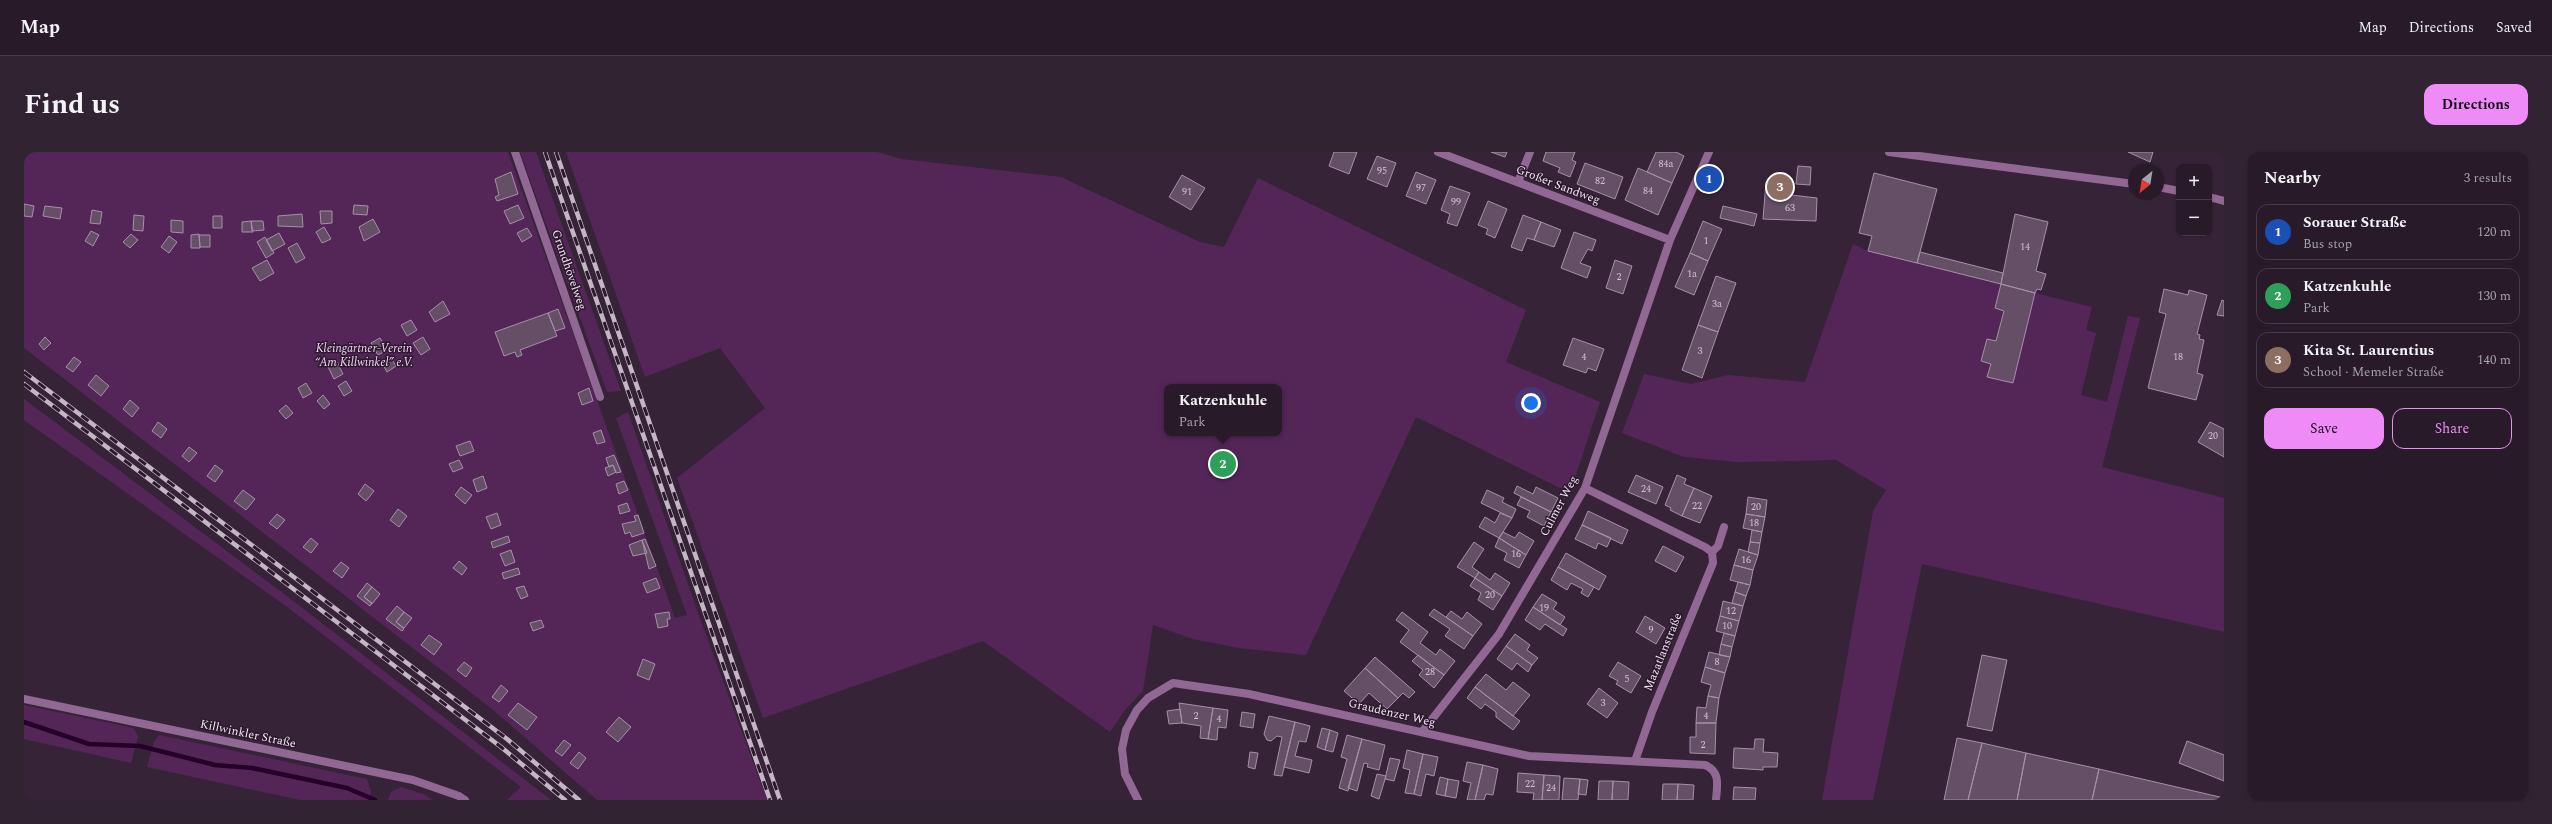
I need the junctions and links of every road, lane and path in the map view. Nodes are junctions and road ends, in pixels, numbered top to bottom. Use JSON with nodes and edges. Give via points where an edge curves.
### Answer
{"nodes":[{"id":1,"x":514,"y":152,"type":"edge"},
{"id":2,"x":1438,"y":152,"type":"edge"},
{"id":3,"x":1530,"y":152,"type":"edge"},
{"id":4,"x":1708,"y":152,"type":"edge"},
{"id":5,"x":1889,"y":152,"type":"edge"},
{"id":6,"x":1518,"y":182,"type":"junction"},
{"id":7,"x":2128,"y":183,"type":"edge"},
{"id":8,"x":2164,"y":189,"type":"edge"},
{"id":9,"x":2176,"y":191,"type":"edge"},
{"id":10,"x":2212,"y":198,"type":"edge"},
{"id":11,"x":2224,"y":201,"type":"edge"},
{"id":12,"x":1670,"y":240,"type":"junction"},
{"id":13,"x":600,"y":397,"type":"dead end"},
{"id":14,"x":1585,"y":488,"type":"junction"},
{"id":15,"x":1724,"y":527,"type":"dead end"},
{"id":16,"x":1712,"y":552,"type":"junction"},
{"id":17,"x":24,"y":699,"type":"edge"},
{"id":18,"x":1422,"y":732,"type":"junction"},
{"id":19,"x":1635,"y":761,"type":"junction"},
{"id":20,"x":465,"y":800,"type":"edge"},
{"id":21,"x":1138,"y":800,"type":"edge"},
{"id":22,"x":1716,"y":800,"type":"edge"}],
"edges":[{"from":1,"to":13,"type":"street","name":"Grundhövelweg"},
{"from":2,"to":6,"type":"street","name":"Großer Sandweg"},
{"from":3,"to":6,"type":"street"},
{"from":4,"to":12,"type":"street","name":"Culmer Weg"},
{"from":5,"to":7,"type":"street"},
{"from":6,"to":12,"type":"street","name":"Großer Sandweg"},
{"from":8,"to":9,"type":"street"},
{"from":10,"to":11,"type":"street"},
{"from":12,"to":14,"type":"street","name":"Culmer Weg"},
{"from":14,"to":16,"type":"street"},
{"from":14,"to":18,"type":"street","name":"Culmer Weg","via":[[1498,634]]},
{"from":15,"to":16,"type":"street","name":"Mazatlanstraße","via":[[1718,546]]},
{"from":16,"to":19,"type":"street","name":"Mazatlanstraße","via":[[1713,564],[1652,712]]},
{"from":17,"to":20,"type":"street","name":"Killwinkler Straße","via":[[413,780]]},
{"from":18,"to":19,"type":"street","name":"Graudenzer Weg","via":[[1529,756]]},
{"from":18,"to":21,"type":"street","name":"Graudenzer Weg","via":[[1249,694],[1173,684],[1148,698],[1137,710],[1126,730],[1122,749],[1125,774]]},
{"from":19,"to":22,"type":"street","name":"Graudenzer Weg","via":[[1705,765],[1713,769],[1717,775]]}]}
